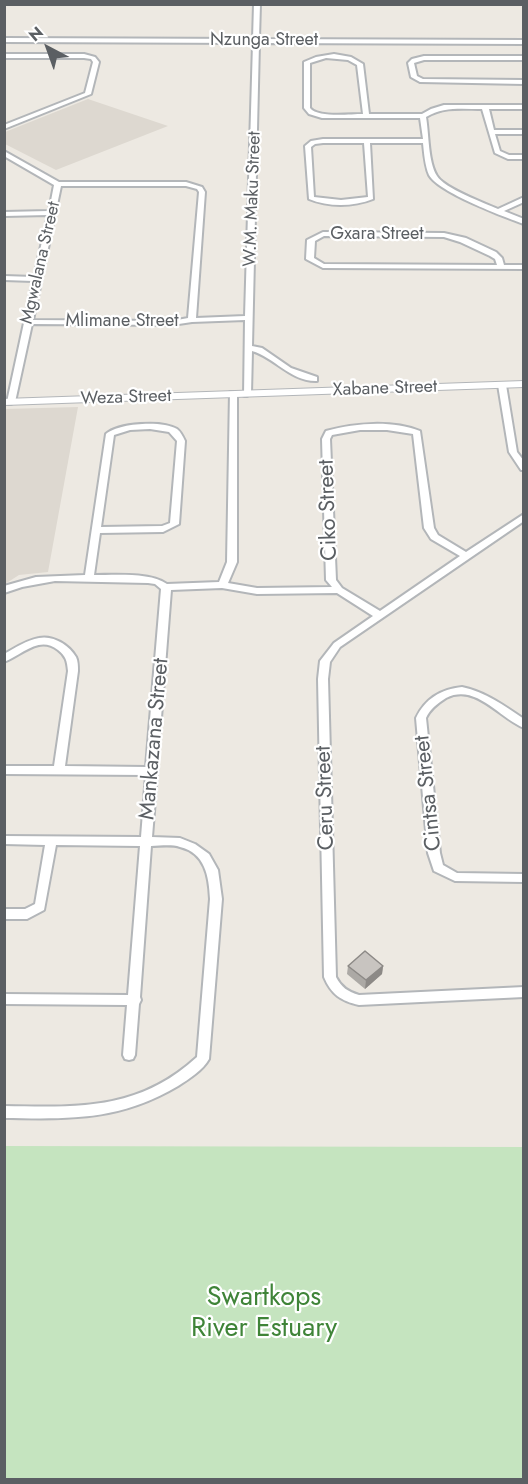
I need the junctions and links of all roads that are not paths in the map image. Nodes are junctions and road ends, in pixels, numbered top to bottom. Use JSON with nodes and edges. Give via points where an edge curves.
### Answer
{"nodes":[{"id":1,"x":257,"y":4,"type":"edge"},
{"id":2,"x":4,"y":40,"type":"edge"},
{"id":3,"x":256,"y":41,"type":"junction"},
{"id":4,"x":524,"y":42,"type":"edge"},
{"id":5,"x":4,"y":56,"type":"edge"},
{"id":6,"x":524,"y":58,"type":"edge"},
{"id":7,"x":524,"y":82,"type":"edge"},
{"id":8,"x":485,"y":107,"type":"junction"},
{"id":9,"x":524,"y":107,"type":"edge"},
{"id":10,"x":366,"y":116,"type":"junction"},
{"id":11,"x":423,"y":116,"type":"junction"},
{"id":12,"x":4,"y":127,"type":"edge"},
{"id":13,"x":491,"y":132,"type":"junction"},
{"id":14,"x":524,"y":132,"type":"edge"},
{"id":15,"x":367,"y":141,"type":"junction"},
{"id":16,"x":427,"y":141,"type":"junction"},
{"id":17,"x":4,"y":153,"type":"edge"},
{"id":18,"x":524,"y":158,"type":"edge"},
{"id":19,"x":58,"y":184,"type":"junction"},
{"id":20,"x":524,"y":199,"type":"edge"},
{"id":21,"x":499,"y":212,"type":"junction"},
{"id":22,"x":52,"y":213,"type":"junction"},
{"id":23,"x":4,"y":214,"type":"edge"},
{"id":24,"x":524,"y":222,"type":"edge"},
{"id":25,"x":501,"y":267,"type":"junction"},
{"id":26,"x":524,"y":267,"type":"edge"},
{"id":27,"x":4,"y":279,"type":"edge"},
{"id":28,"x":37,"y":279,"type":"junction"},
{"id":29,"x":249,"y":318,"type":"junction"},
{"id":30,"x":192,"y":320,"type":"junction"},
{"id":31,"x":28,"y":322,"type":"junction"},
{"id":32,"x":248,"y":347,"type":"junction"},
{"id":33,"x":314,"y":379,"type":"dead end"},
{"id":34,"x":524,"y":384,"type":"edge"},
{"id":35,"x":502,"y":385,"type":"junction"},
{"id":36,"x":233,"y":394,"type":"junction"},
{"id":37,"x":247,"y":394,"type":"junction"},
{"id":38,"x":8,"y":402,"type":"edge"},
{"id":39,"x":524,"y":468,"type":"edge"},
{"id":40,"x":524,"y":517,"type":"edge"},
{"id":41,"x":96,"y":530,"type":"junction"},
{"id":42,"x":466,"y":556,"type":"junction"},
{"id":43,"x":89,"y":579,"type":"junction"},
{"id":44,"x":222,"y":585,"type":"junction"},
{"id":45,"x":164,"y":586,"type":"junction"},
{"id":46,"x":4,"y":590,"type":"edge"},
{"id":47,"x":339,"y":590,"type":"junction"},
{"id":48,"x":380,"y":615,"type":"junction"},
{"id":49,"x":4,"y":659,"type":"edge"},
{"id":50,"x":524,"y":724,"type":"edge"},
{"id":51,"x":4,"y":770,"type":"edge"},
{"id":52,"x":58,"y":770,"type":"junction"},
{"id":53,"x":153,"y":771,"type":"junction"},
{"id":54,"x":4,"y":840,"type":"edge"},
{"id":55,"x":51,"y":840,"type":"junction"},
{"id":56,"x":147,"y":840,"type":"junction"},
{"id":57,"x":524,"y":878,"type":"edge"},
{"id":58,"x":4,"y":914,"type":"edge"},
{"id":59,"x":524,"y":992,"type":"edge"},
{"id":60,"x":4,"y":999,"type":"edge"},
{"id":61,"x":135,"y":1000,"type":"junction"},
{"id":62,"x":129,"y":1055,"type":"dead end"},
{"id":63,"x":4,"y":1112,"type":"edge"}],
"edges":[{"from":1,"to":3,"type":"street","name":"W.M. Maku Street"},
{"from":2,"to":3,"type":"street","name":"Nzunga Street"},
{"from":3,"to":4,"type":"street","name":"Nzunga Street"},
{"from":3,"to":29,"type":"street","name":"W.M. Maku Street"},
{"from":5,"to":12,"type":"street","via":[[84,56],[96,62],[88,94]]},
{"from":6,"to":7,"type":"street","via":[[424,58],[411,63],[414,77],[422,81]]},
{"from":8,"to":9,"type":"street"},
{"from":8,"to":11,"type":"street","via":[[444,107]]},
{"from":8,"to":13,"type":"street"},
{"from":10,"to":10,"type":"street","via":[[309,112],[307,62],[319,57],[358,60]]},
{"from":10,"to":11,"type":"street"},
{"from":11,"to":16,"type":"street"},
{"from":13,"to":14,"type":"street"},
{"from":13,"to":18,"type":"street","via":[[497,152]]},
{"from":15,"to":15,"type":"street","via":[[371,198],[357,202],[311,198],[308,146],[323,141]]},
{"from":15,"to":16,"type":"street"},
{"from":16,"to":21,"type":"street","via":[[436,182]]},
{"from":17,"to":19,"type":"street","name":"Mgwalana Street"},
{"from":19,"to":22,"type":"street","name":"Mgwalana Street"},
{"from":19,"to":30,"type":"street","name":"Mlimane Street","via":[[186,184],[200,188]]},
{"from":20,"to":21,"type":"street"},
{"from":21,"to":24,"type":"street"},
{"from":22,"to":23,"type":"street"},
{"from":22,"to":28,"type":"street","name":"Mgwalana Street"},
{"from":25,"to":25,"type":"street","name":"Gxara Street","via":[[322,266],[310,259],[311,240],[323,234],[449,236],[490,252]]},
{"from":25,"to":26,"type":"street","name":"Gxara Street"},
{"from":27,"to":28,"type":"street"},
{"from":28,"to":31,"type":"street","name":"Mgwalana Street"},
{"from":29,"to":30,"type":"street"},
{"from":29,"to":32,"type":"street","name":"W.M. Maku Street"},
{"from":30,"to":31,"type":"street","name":"Mlimane Street"},
{"from":31,"to":38,"type":"street","name":"Mgwalana Street"},
{"from":32,"to":33,"type":"street","via":[[288,370]]},
{"from":32,"to":37,"type":"street","name":"W.M. Maku Street"},
{"from":34,"to":35,"type":"street","name":"Xabane Street"},
{"from":35,"to":37,"type":"street","name":"Xabane Street"},
{"from":35,"to":39,"type":"street","via":[[513,452]]},
{"from":36,"to":37,"type":"street","name":"Weza Street"},
{"from":36,"to":38,"type":"street","name":"Weza Street"},
{"from":36,"to":44,"type":"street","via":[[232,562]]},
{"from":40,"to":42,"type":"street","name":"Ceru Street"},
{"from":41,"to":41,"type":"street","via":[[163,529],[174,524],[181,441],[174,431],[129,428],[110,434]]},
{"from":41,"to":43,"type":"street"},
{"from":42,"to":47,"type":"street","name":"Ciko Street","via":[[434,537],[429,528],[417,433],[406,428],[337,430],[326,439],[330,572],[333,585]]},
{"from":42,"to":48,"type":"street","name":"Ceru Street"},
{"from":43,"to":45,"type":"street","via":[[148,580]]},
{"from":43,"to":46,"type":"street","via":[[34,579]]},
{"from":44,"to":45,"type":"street"},
{"from":44,"to":47,"type":"street","via":[[257,591]]},
{"from":45,"to":53,"type":"street","name":"Mankazana Street"},
{"from":47,"to":48,"type":"street","name":"Ciko Street"},
{"from":48,"to":59,"type":"street","name":"Ceru Street","via":[[337,645],[323,669],[333,986],[343,995],[359,1000]]},
{"from":49,"to":52,"type":"street","via":[[44,639],[52,641],[72,659]]},
{"from":50,"to":57,"type":"street","name":"Cintsa Street","via":[[463,689],[449,691],[428,705],[421,718],[438,868],[455,877]]},
{"from":51,"to":52,"type":"street"},
{"from":52,"to":53,"type":"street"},
{"from":53,"to":56,"type":"street","name":"Mankazana Street"},
{"from":54,"to":55,"type":"street"},
{"from":55,"to":56,"type":"street"},
{"from":55,"to":58,"type":"street","via":[[40,907],[27,914]]},
{"from":56,"to":61,"type":"street","name":"Mankazana Street"},
{"from":56,"to":63,"type":"street","via":[[180,842],[192,847],[204,853],[215,874],[203,1059],[167,1087],[92,1111]]},
{"from":60,"to":61,"type":"street"},
{"from":61,"to":62,"type":"street","name":"Mankazana Street"}]}
